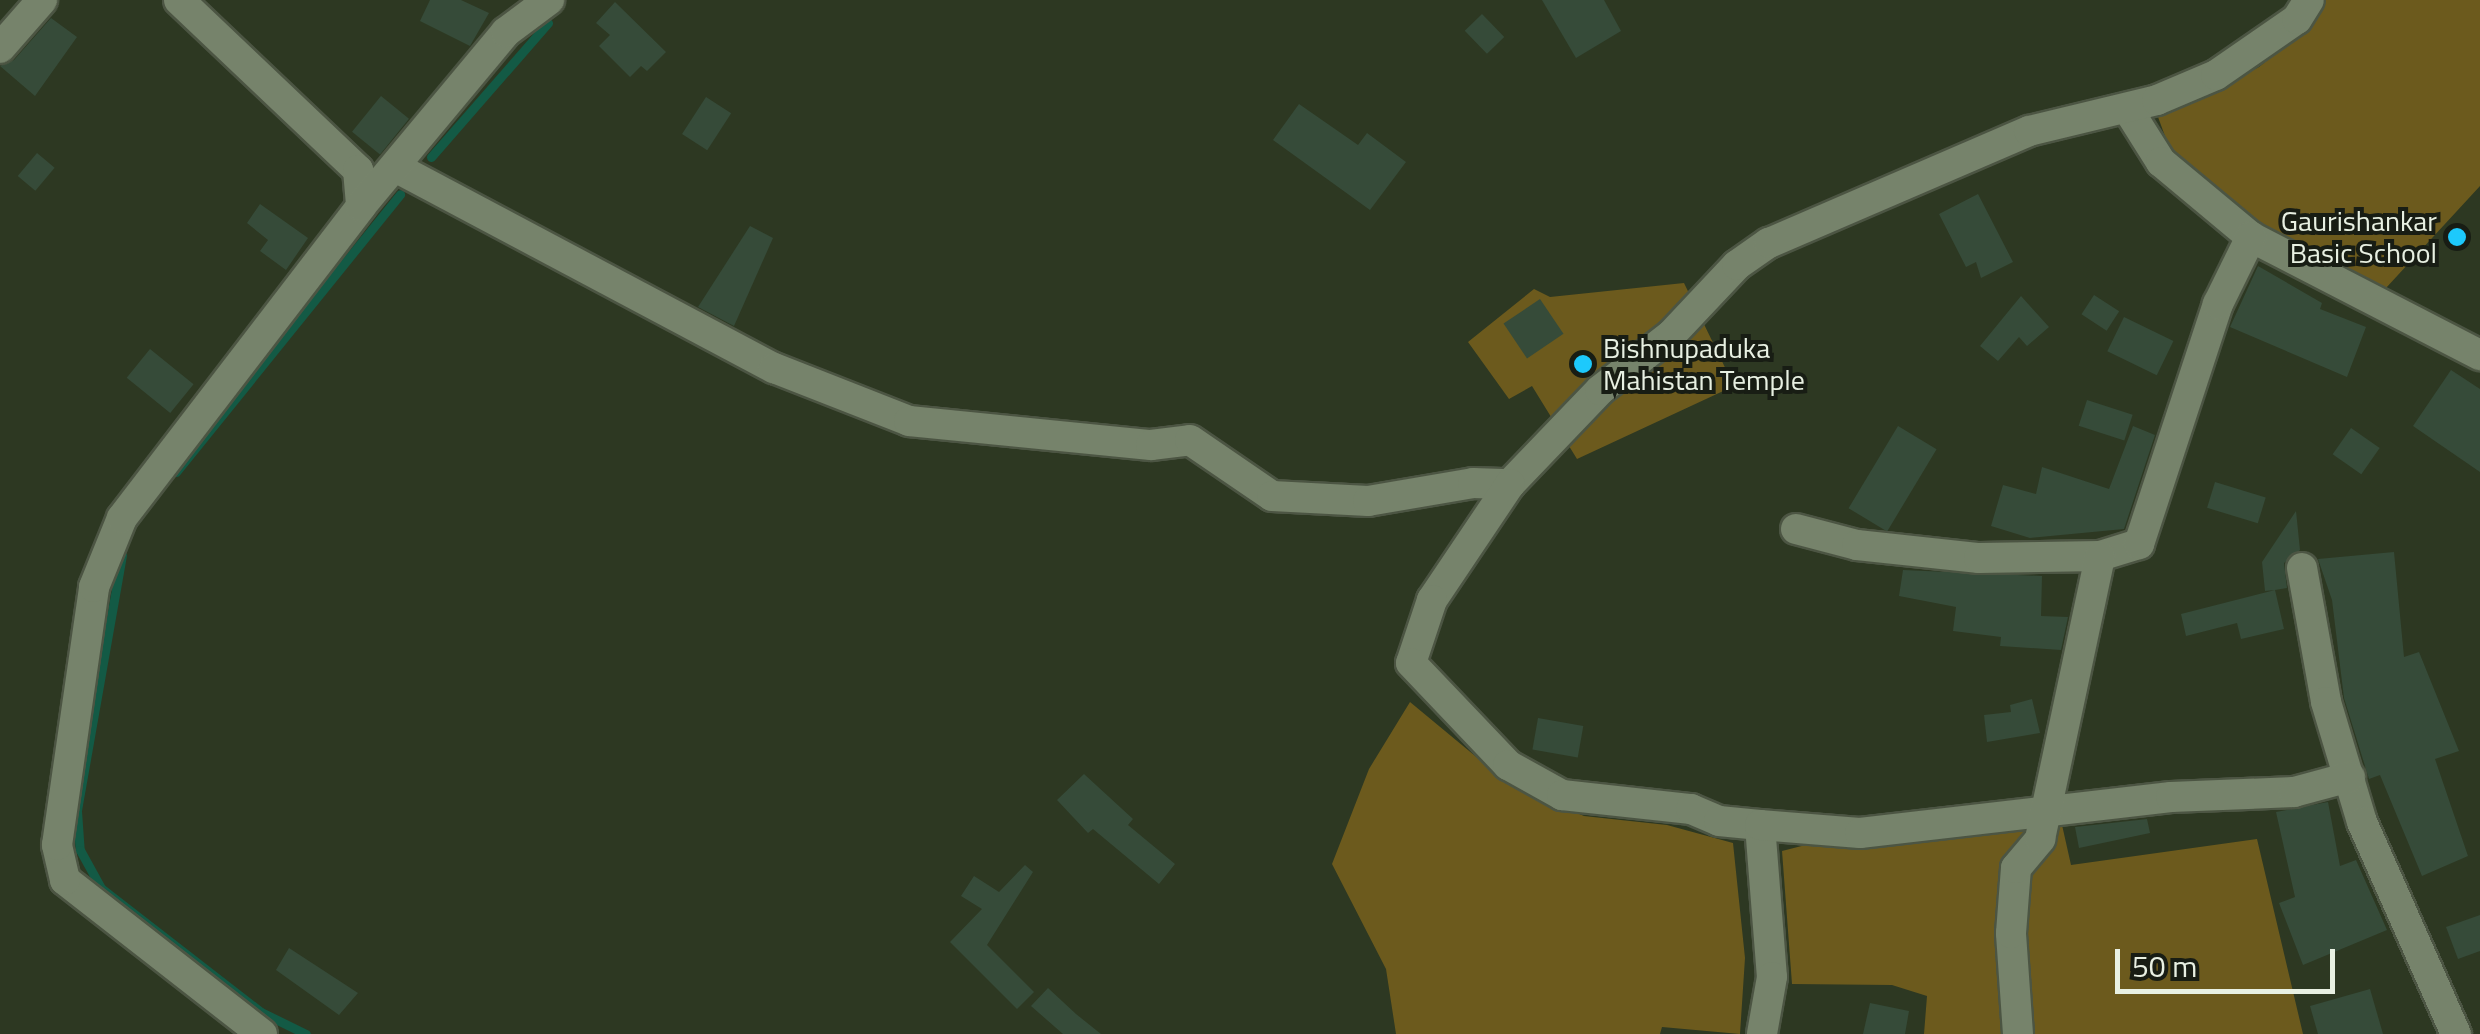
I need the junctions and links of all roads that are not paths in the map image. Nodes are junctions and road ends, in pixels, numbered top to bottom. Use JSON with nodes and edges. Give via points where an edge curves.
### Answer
{"nodes":[{"id":1,"x":42,"y":0,"type":"edge"},
{"id":2,"x":179,"y":0,"type":"edge"},
{"id":3,"x":548,"y":0,"type":"edge"},
{"id":4,"x":2309,"y":0,"type":"edge"},
{"id":5,"x":0,"y":48,"type":"edge"},
{"id":6,"x":2127,"y":108,"type":"junction"},
{"id":7,"x":399,"y":168,"type":"junction"},
{"id":8,"x":362,"y":206,"type":"junction"},
{"id":9,"x":2251,"y":236,"type":"junction"},
{"id":10,"x":2480,"y":355,"type":"edge"},
{"id":11,"x":1510,"y":484,"type":"junction"},
{"id":12,"x":1796,"y":529,"type":"dead end"},
{"id":13,"x":2100,"y":556,"type":"junction"},
{"id":14,"x":2302,"y":568,"type":"dead end"},
{"id":15,"x":2350,"y":777,"type":"junction"},
{"id":16,"x":2045,"y":813,"type":"junction"},
{"id":17,"x":1760,"y":825,"type":"junction"},
{"id":18,"x":262,"y":1034,"type":"edge"},
{"id":19,"x":1762,"y":1034,"type":"edge"},
{"id":20,"x":2018,"y":1034,"type":"edge"},
{"id":21,"x":2456,"y":1034,"type":"edge"}],
"edges":[{"from":1,"to":5,"type":"street"},
{"from":2,"to":8,"type":"street","via":[[358,170]]},
{"from":3,"to":7,"type":"street","via":[[506,32]]},
{"from":4,"to":6,"type":"street","via":[[2297,20],[2232,65]]},
{"from":6,"to":9,"type":"street","via":[[2161,162]]},
{"from":6,"to":11,"type":"street","via":[[2029,131],[1769,243],[1600,390]]},
{"from":7,"to":8,"type":"street"},
{"from":7,"to":11,"type":"street","via":[[774,368],[909,422],[1151,445],[1190,440],[1272,496],[1368,502],[1473,483]]},
{"from":8,"to":18,"type":"street","via":[[122,518],[94,587],[67,751],[57,845],[65,880]]},
{"from":9,"to":10,"type":"street"},
{"from":9,"to":13,"type":"street","via":[[2218,304],[2138,544]]},
{"from":11,"to":17,"type":"street","via":[[1432,600],[1411,663],[1508,765],[1562,795],[1691,809],[1719,821]]},
{"from":12,"to":13,"type":"street","via":[[1940,556]]},
{"from":13,"to":16,"type":"street"},
{"from":14,"to":15,"type":"street","via":[[2326,702]]},
{"from":15,"to":16,"type":"street","via":[[2294,792],[2170,797]]},
{"from":15,"to":21,"type":"street","via":[[2362,822]]},
{"from":16,"to":17,"type":"street","via":[[1860,833]]},
{"from":16,"to":20,"type":"street","via":[[2040,839],[2016,868]]},
{"from":17,"to":19,"type":"street","via":[[1772,977]]}]}
